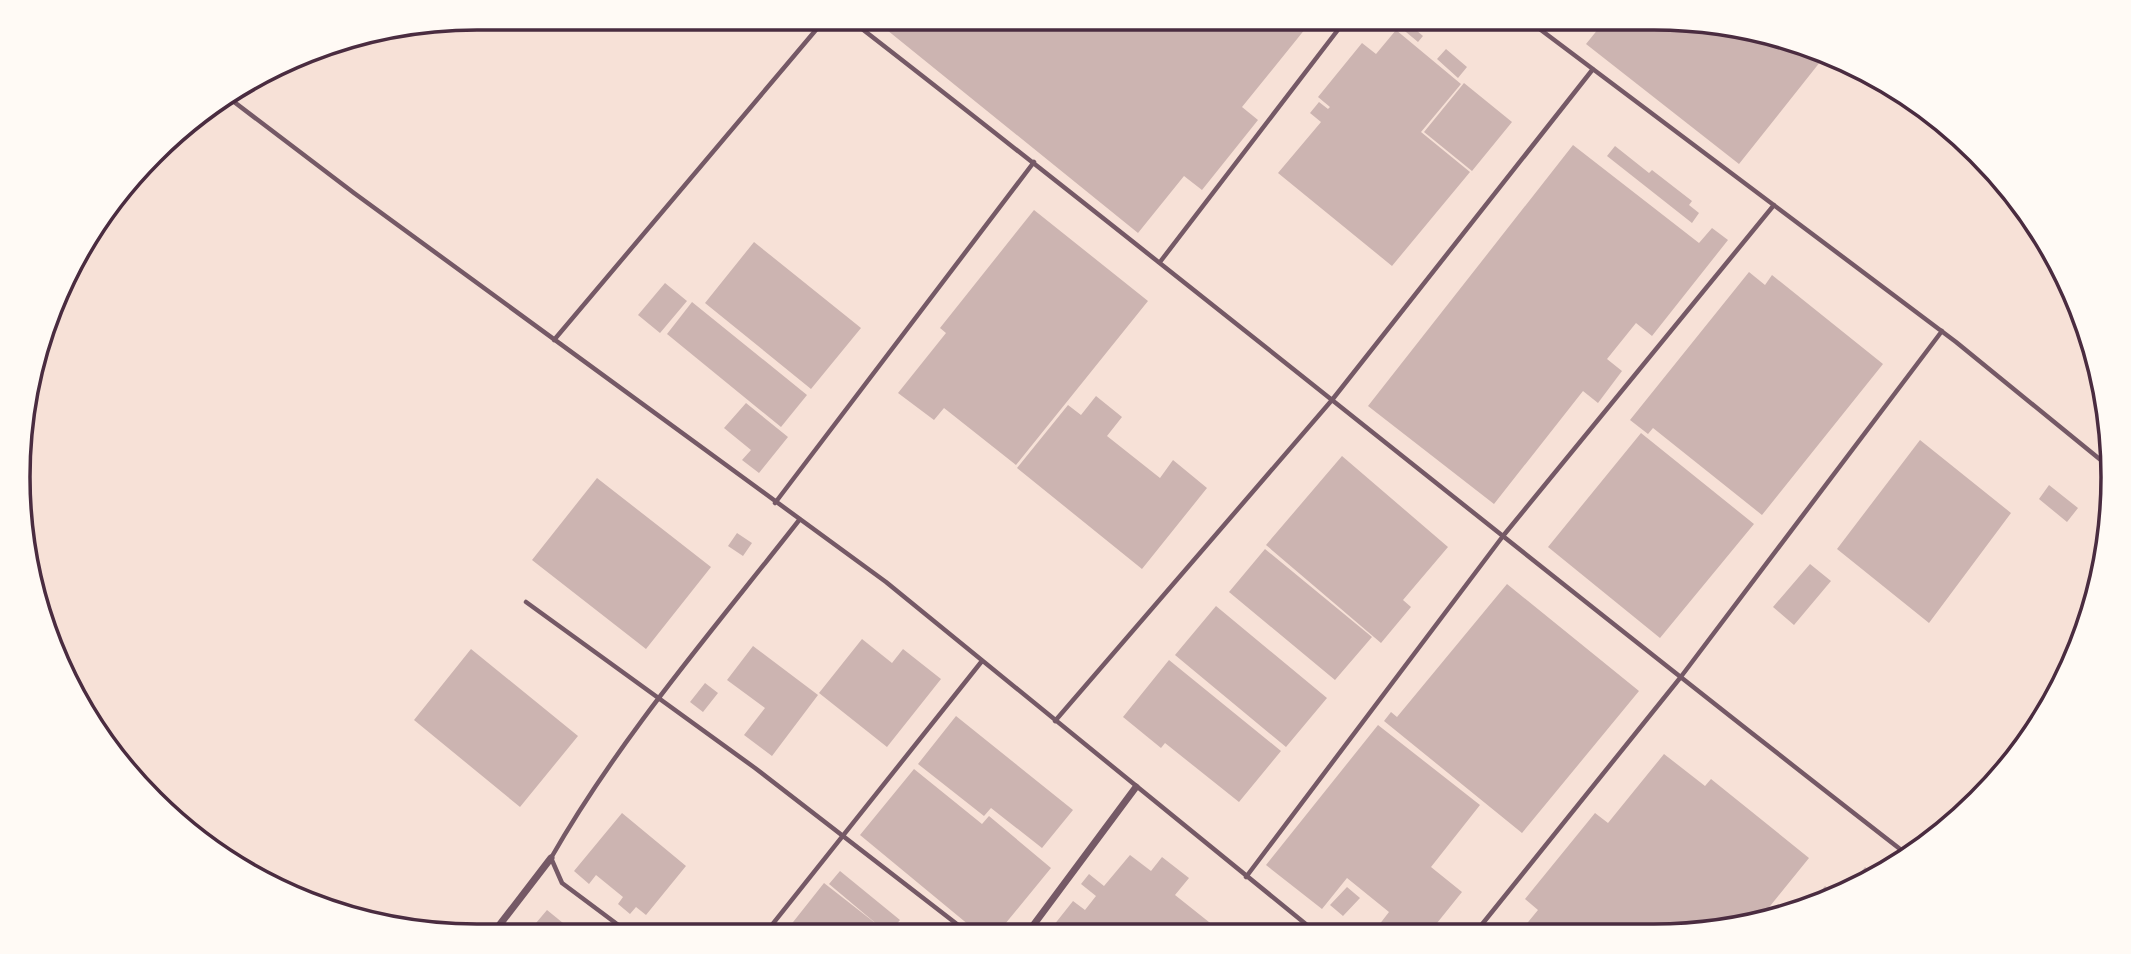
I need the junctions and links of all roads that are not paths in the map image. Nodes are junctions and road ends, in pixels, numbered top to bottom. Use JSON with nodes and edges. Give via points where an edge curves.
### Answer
{"nodes":[{"id":1,"x":816,"y":30,"type":"edge"},
{"id":2,"x":864,"y":30,"type":"edge"},
{"id":3,"x":1339,"y":30,"type":"edge"},
{"id":4,"x":1541,"y":30,"type":"edge"},
{"id":5,"x":1593,"y":69,"type":"junction"},
{"id":6,"x":234,"y":102,"type":"edge"},
{"id":7,"x":1034,"y":162,"type":"junction"},
{"id":8,"x":1773,"y":205,"type":"junction"},
{"id":9,"x":1160,"y":262,"type":"junction"},
{"id":10,"x":1942,"y":331,"type":"junction"},
{"id":11,"x":554,"y":340,"type":"junction"},
{"id":12,"x":1332,"y":400,"type":"junction"},
{"id":13,"x":2100,"y":460,"type":"edge"},
{"id":14,"x":775,"y":503,"type":"junction"},
{"id":15,"x":800,"y":519,"type":"junction"},
{"id":16,"x":1503,"y":536,"type":"junction"},
{"id":17,"x":526,"y":602,"type":"dead end"},
{"id":18,"x":982,"y":660,"type":"junction"},
{"id":19,"x":1680,"y":678,"type":"junction"},
{"id":20,"x":659,"y":699,"type":"junction"},
{"id":21,"x":1055,"y":721,"type":"junction"},
{"id":22,"x":1136,"y":787,"type":"junction"},
{"id":23,"x":841,"y":836,"type":"junction"},
{"id":24,"x":1901,"y":850,"type":"edge"},
{"id":25,"x":551,"y":858,"type":"junction"},
{"id":26,"x":1246,"y":877,"type":"junction"},
{"id":27,"x":500,"y":924,"type":"edge"},
{"id":28,"x":617,"y":924,"type":"edge"},
{"id":29,"x":772,"y":924,"type":"edge"},
{"id":30,"x":957,"y":924,"type":"edge"},
{"id":31,"x":1034,"y":924,"type":"edge"},
{"id":32,"x":1305,"y":924,"type":"edge"},
{"id":33,"x":1482,"y":924,"type":"edge"}],
"edges":[{"from":1,"to":11,"type":"lane"},
{"from":2,"to":7,"type":"lane"},
{"from":3,"to":9,"type":"lane"},
{"from":4,"to":5,"type":"lane"},
{"from":5,"to":8,"type":"lane"},
{"from":5,"to":12,"type":"lane"},
{"from":6,"to":11,"type":"lane"},
{"from":7,"to":9,"type":"lane"},
{"from":7,"to":14,"type":"lane"},
{"from":8,"to":10,"type":"lane"},
{"from":8,"to":16,"type":"lane"},
{"from":9,"to":12,"type":"lane"},
{"from":10,"to":13,"type":"lane"},
{"from":10,"to":19,"type":"lane"},
{"from":11,"to":14,"type":"lane"},
{"from":12,"to":16,"type":"lane"},
{"from":12,"to":21,"type":"lane"},
{"from":14,"to":15,"type":"lane"},
{"from":15,"to":18,"type":"lane"},
{"from":15,"to":20,"type":"lane"},
{"from":16,"to":19,"type":"lane"},
{"from":16,"to":26,"type":"lane"},
{"from":17,"to":20,"type":"lane"},
{"from":18,"to":21,"type":"lane"},
{"from":18,"to":23,"type":"lane"},
{"from":19,"to":24,"type":"lane"},
{"from":19,"to":33,"type":"lane"},
{"from":20,"to":23,"type":"lane"},
{"from":20,"to":25,"type":"lane","via":[[575,816]]},
{"from":21,"to":22,"type":"lane"},
{"from":22,"to":26,"type":"lane"},
{"from":22,"to":31,"type":"street"},
{"from":23,"to":29,"type":"lane"},
{"from":23,"to":30,"type":"lane"},
{"from":25,"to":27,"type":"street"},
{"from":25,"to":28,"type":"lane","via":[[562,883]]},
{"from":26,"to":32,"type":"lane"}]}
